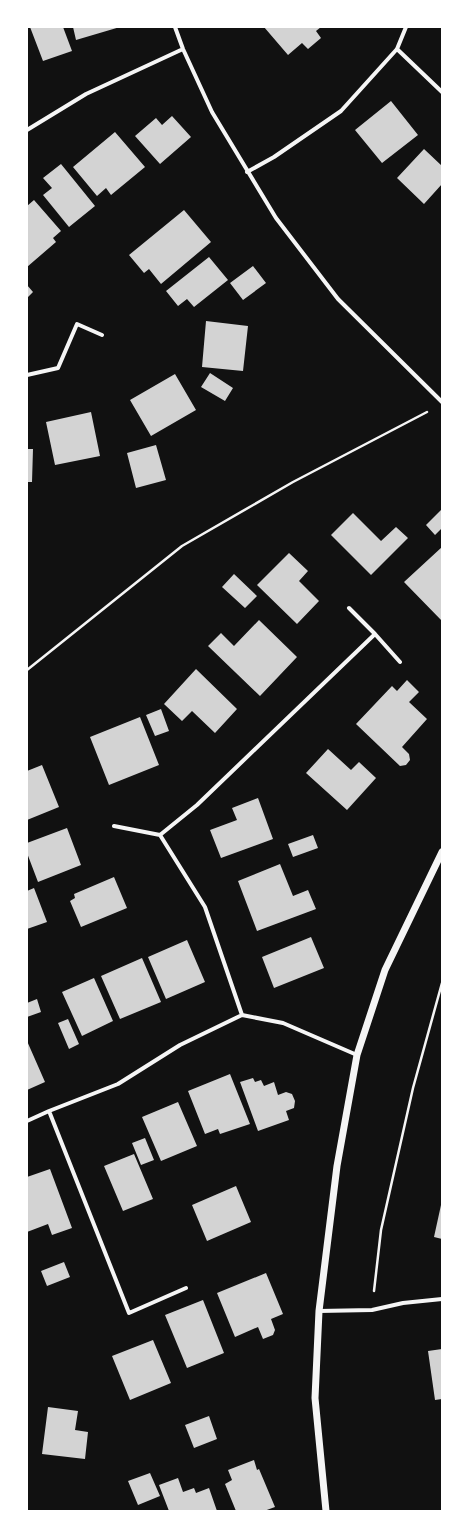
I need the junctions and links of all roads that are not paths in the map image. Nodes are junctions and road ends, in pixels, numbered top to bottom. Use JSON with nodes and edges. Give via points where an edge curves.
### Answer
{"nodes":[{"id":1,"x":175,"y":27,"type":"edge"},
{"id":2,"x":406,"y":27,"type":"edge"},
{"id":3,"x":183,"y":49,"type":"junction"},
{"id":4,"x":397,"y":49,"type":"junction"},
{"id":5,"x":442,"y":92,"type":"edge"},
{"id":6,"x":27,"y":130,"type":"edge"},
{"id":7,"x":247,"y":172,"type":"junction"},
{"id":8,"x":102,"y":335,"type":"dead end"},
{"id":9,"x":27,"y":375,"type":"edge"},
{"id":10,"x":442,"y":402,"type":"edge"},
{"id":11,"x":349,"y":608,"type":"dead end"},
{"id":12,"x":375,"y":634,"type":"junction"},
{"id":13,"x":400,"y":662,"type":"dead end"},
{"id":14,"x":114,"y":826,"type":"dead end"},
{"id":15,"x":160,"y":834,"type":"junction"},
{"id":16,"x":442,"y":852,"type":"edge"},
{"id":17,"x":242,"y":1015,"type":"junction"},
{"id":18,"x":357,"y":1055,"type":"junction"},
{"id":19,"x":49,"y":1111,"type":"junction"},
{"id":20,"x":27,"y":1121,"type":"edge"},
{"id":21,"x":186,"y":1288,"type":"dead end"},
{"id":22,"x":442,"y":1299,"type":"edge"},
{"id":23,"x":319,"y":1310,"type":"junction"},
{"id":24,"x":326,"y":1511,"type":"edge"}],
"edges":[{"from":1,"to":3,"type":"street"},
{"from":2,"to":4,"type":"street"},
{"from":3,"to":6,"type":"street","via":[[86,94]]},
{"from":3,"to":7,"type":"street","via":[[212,112]]},
{"from":4,"to":5,"type":"street"},
{"from":4,"to":7,"type":"street","via":[[341,111],[274,157]]},
{"from":7,"to":10,"type":"street","via":[[276,218],[338,299]]},
{"from":8,"to":9,"type":"street","via":[[77,324],[58,368]]},
{"from":11,"to":12,"type":"street"},
{"from":12,"to":13,"type":"street"},
{"from":12,"to":15,"type":"street","via":[[197,805]]},
{"from":14,"to":15,"type":"street"},
{"from":15,"to":17,"type":"street","via":[[204,907]]},
{"from":16,"to":18,"type":"street","via":[[385,970]]},
{"from":17,"to":18,"type":"street","via":[[283,1023]]},
{"from":17,"to":19,"type":"street","via":[[180,1045],[118,1084]]},
{"from":18,"to":23,"type":"street","via":[[337,1166]]},
{"from":19,"to":20,"type":"street"},
{"from":19,"to":21,"type":"street","via":[[129,1313]]},
{"from":22,"to":23,"type":"street","via":[[403,1302],[372,1310]]},
{"from":23,"to":24,"type":"street","via":[[315,1398]]}]}
